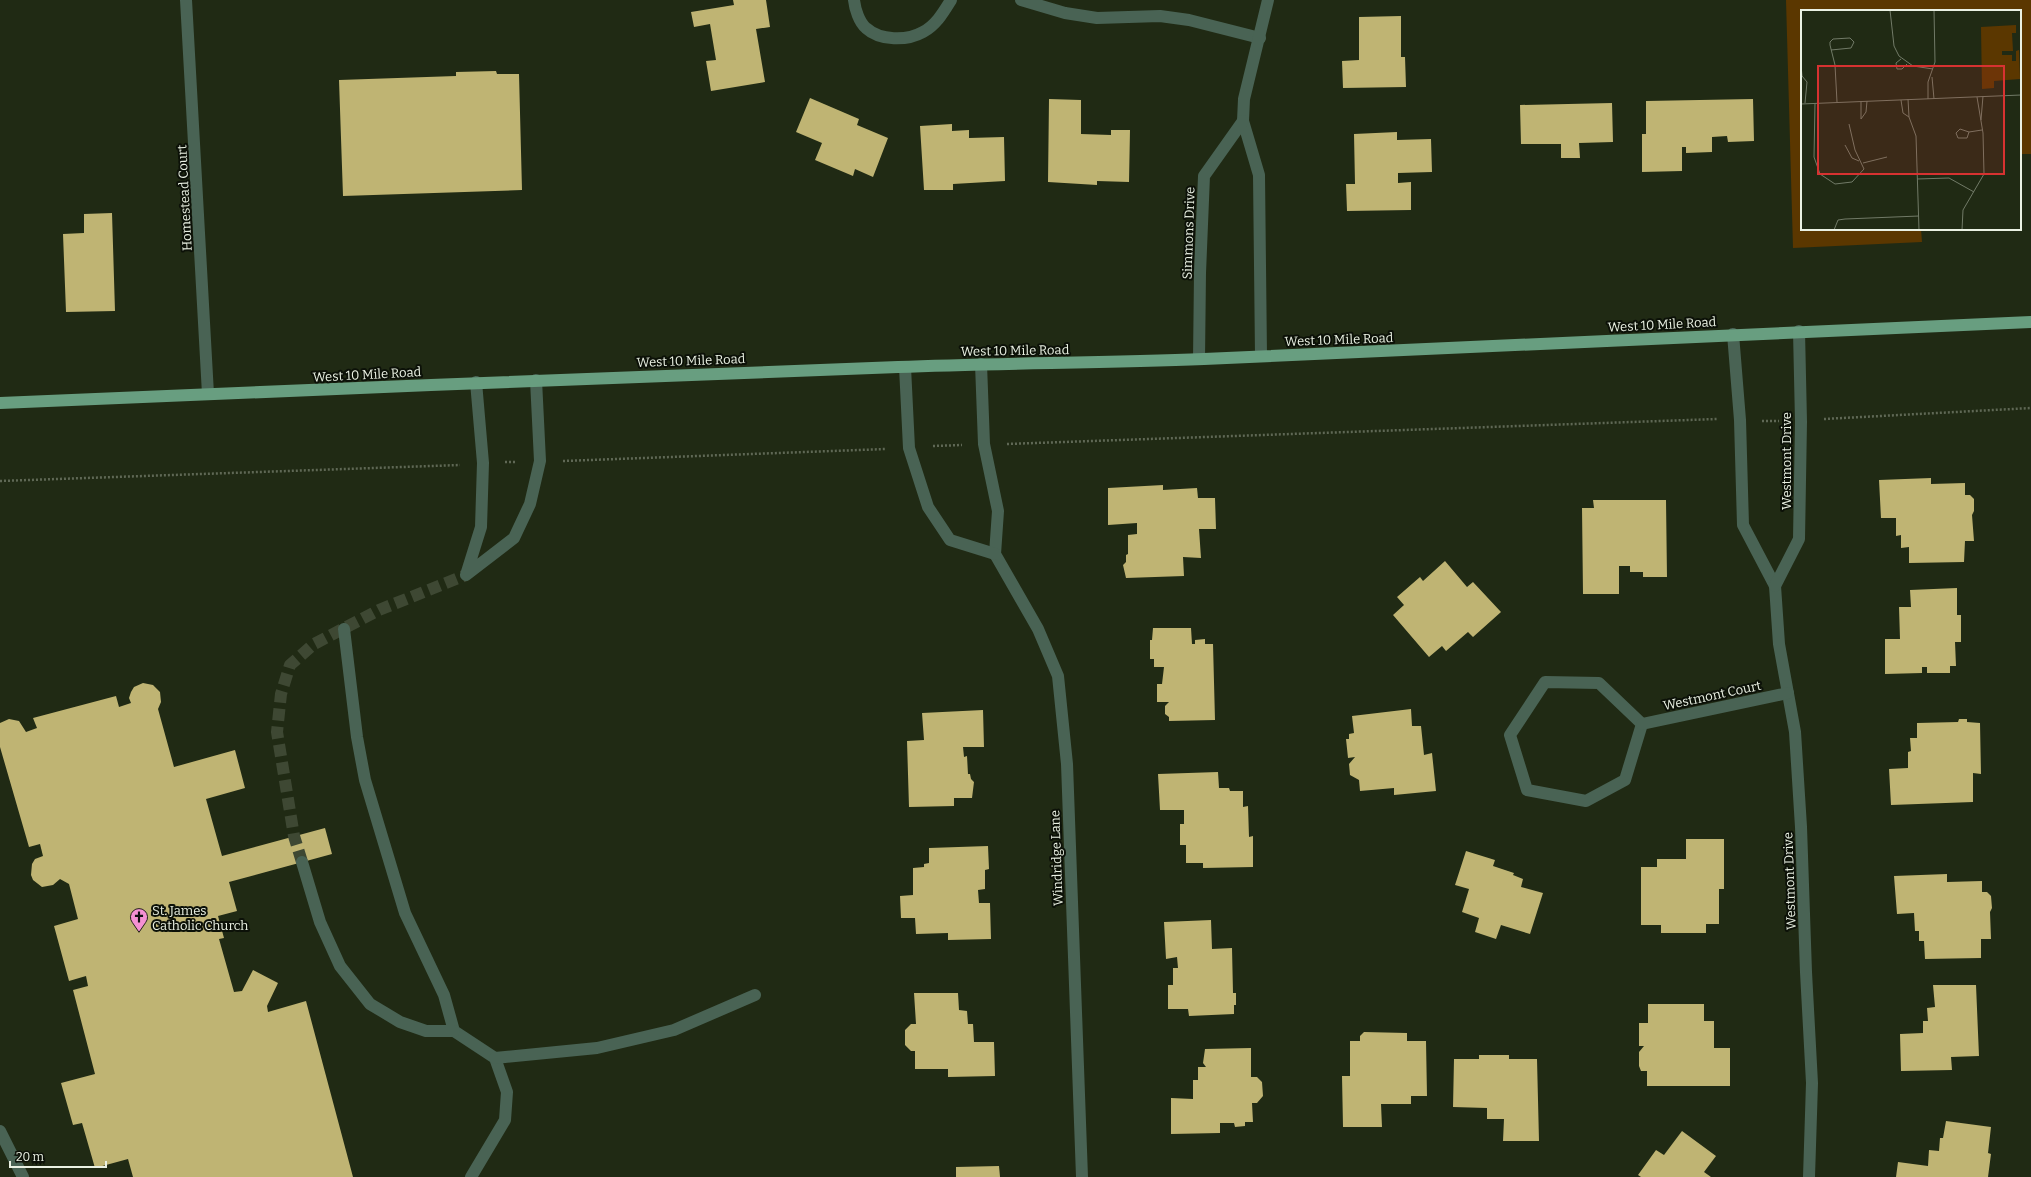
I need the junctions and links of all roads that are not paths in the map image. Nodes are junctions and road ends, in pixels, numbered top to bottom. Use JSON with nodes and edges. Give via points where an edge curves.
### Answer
{"nodes":[{"id":1,"x":186,"y":0,"type":"edge"},
{"id":2,"x":854,"y":0,"type":"edge"},
{"id":3,"x":951,"y":0,"type":"edge"},
{"id":4,"x":1020,"y":0,"type":"edge"},
{"id":5,"x":1268,"y":0,"type":"edge"},
{"id":6,"x":1260,"y":38,"type":"junction"},
{"id":7,"x":1243,"y":121,"type":"junction"},
{"id":8,"x":2031,"y":322,"type":"edge"},
{"id":9,"x":1799,"y":331,"type":"junction"},
{"id":10,"x":1733,"y":334,"type":"junction"},
{"id":11,"x":1261,"y":356,"type":"junction"},
{"id":12,"x":1199,"y":359,"type":"junction"},
{"id":13,"x":981,"y":364,"type":"junction"},
{"id":14,"x":905,"y":367,"type":"junction"},
{"id":15,"x":536,"y":380,"type":"junction"},
{"id":16,"x":476,"y":382,"type":"junction"},
{"id":17,"x":208,"y":394,"type":"junction"},
{"id":18,"x":0,"y":403,"type":"edge"},
{"id":19,"x":995,"y":554,"type":"junction"},
{"id":20,"x":1775,"y":586,"type":"junction"},
{"id":21,"x":344,"y":629,"type":"dead end"},
{"id":22,"x":1788,"y":693,"type":"junction"},
{"id":23,"x":1642,"y":724,"type":"junction"},
{"id":24,"x":302,"y":862,"type":"tunnel mouth"},
{"id":25,"x":755,"y":994,"type":"dead end"},
{"id":26,"x":454,"y":1031,"type":"junction"},
{"id":27,"x":495,"y":1058,"type":"junction"},
{"id":28,"x":0,"y":1131,"type":"edge"},
{"id":29,"x":21,"y":1176,"type":"edge"},
{"id":30,"x":471,"y":1177,"type":"edge"},
{"id":31,"x":1082,"y":1177,"type":"edge"},
{"id":32,"x":1809,"y":1177,"type":"edge"}],
"edges":[{"from":1,"to":17,"type":"street","name":"Homestead Court"},
{"from":2,"to":3,"type":"street","via":[[855,9],[866,28],[896,39],[923,32],[935,23]]},
{"from":4,"to":6,"type":"street","via":[[1065,13],[1097,18],[1160,16],[1190,20]]},
{"from":5,"to":6,"type":"street","name":"Simmons Drive"},
{"from":6,"to":7,"type":"street","name":"Simmons Drive","via":[[1246,92]]},
{"from":7,"to":11,"type":"street","name":"Simmons Drive","via":[[1259,175]]},
{"from":7,"to":12,"type":"street","name":"Simmons Drive","via":[[1204,176]]},
{"from":8,"to":9,"type":"main road","name":"West 10 Mile Road"},
{"from":9,"to":10,"type":"main road","name":"West 10 Mile Road"},
{"from":9,"to":20,"type":"street","name":"Westmont Drive","via":[[1799,539]]},
{"from":10,"to":11,"type":"main road","name":"West 10 Mile Road","via":[[1629,341]]},
{"from":10,"to":20,"type":"street","name":"Westmont Drive","via":[[1740,420],[1744,525]]},
{"from":11,"to":12,"type":"main road","name":"West 10 Mile Road"},
{"from":12,"to":13,"type":"main road","name":"West 10 Mile Road"},
{"from":13,"to":14,"type":"main road","name":"West 10 Mile Road"},
{"from":13,"to":19,"type":"street","via":[[984,444],[998,511]]},
{"from":14,"to":15,"type":"main road","name":"West 10 Mile Road"},
{"from":14,"to":19,"type":"street","via":[[909,448],[928,507],[950,540]]},
{"from":15,"to":16,"type":"main road","name":"West 10 Mile Road"},
{"from":15,"to":16,"type":"street","via":[[540,461],[530,504],[514,538],[466,575],[481,527],[483,464]]},
{"from":16,"to":17,"type":"main road","name":"West 10 Mile Road"},
{"from":17,"to":18,"type":"main road","name":"West 10 Mile Road"},
{"from":19,"to":31,"type":"street","name":"Windridge Lane","via":[[1038,629],[1058,676],[1067,764]]},
{"from":20,"to":22,"type":"street","name":"Westmont Drive","via":[[1779,644]]},
{"from":21,"to":26,"type":"street","via":[[357,737],[365,780],[405,913],[444,994]]},
{"from":22,"to":23,"type":"street","name":"Westmont Court"},
{"from":22,"to":32,"type":"street","name":"Westmont Drive","via":[[1795,732],[1801,827],[1812,1083]]},
{"from":23,"to":23,"type":"street","via":[[1599,683],[1545,682],[1510,735],[1527,790],[1586,801],[1625,780]]},
{"from":24,"to":26,"type":"street","via":[[320,922],[340,966],[370,1004],[400,1022],[426,1031]]},
{"from":25,"to":27,"type":"street","via":[[674,1030],[597,1048]]},
{"from":26,"to":27,"type":"street"},
{"from":27,"to":30,"type":"street","via":[[507,1092],[505,1120]]},
{"from":28,"to":29,"type":"street"}]}
